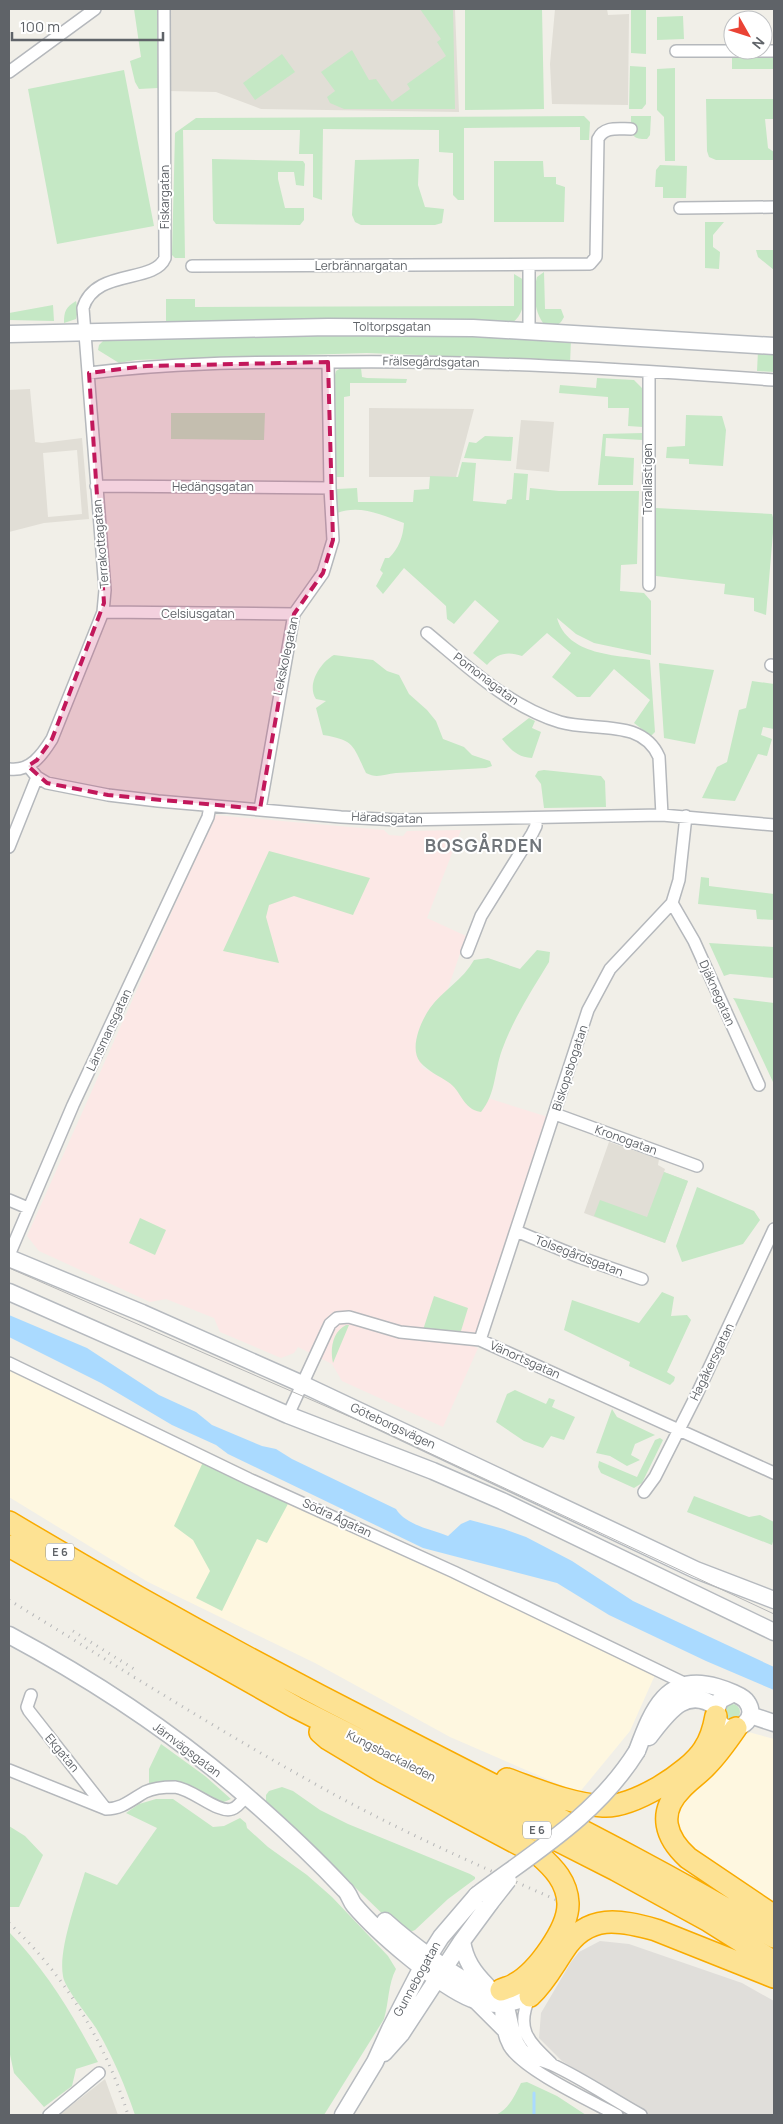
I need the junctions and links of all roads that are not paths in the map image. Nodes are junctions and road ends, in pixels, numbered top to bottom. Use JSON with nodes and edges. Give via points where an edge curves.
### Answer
{"nodes":[{"id":1,"x":95,"y":9,"type":"edge"},
{"id":2,"x":164,"y":9,"type":"edge"},
{"id":3,"x":676,"y":51,"type":"dead end"},
{"id":4,"x":774,"y":52,"type":"edge"},
{"id":5,"x":9,"y":72,"type":"edge"},
{"id":6,"x":631,"y":129,"type":"dead end"},
{"id":7,"x":774,"y":206,"type":"edge"},
{"id":8,"x":680,"y":208,"type":"dead end"},
{"id":9,"x":192,"y":266,"type":"dead end"},
{"id":10,"x":529,"y":266,"type":"junction"},
{"id":11,"x":529,"y":330,"type":"junction"},
{"id":12,"x":84,"y":332,"type":"junction"},
{"id":13,"x":9,"y":334,"type":"edge"},
{"id":14,"x":774,"y":346,"type":"edge"},
{"id":15,"x":328,"y":362,"type":"junction"},
{"id":16,"x":89,"y":373,"type":"junction"},
{"id":17,"x":649,"y":373,"type":"junction"},
{"id":18,"x":774,"y":380,"type":"edge"},
{"id":19,"x":96,"y":486,"type":"junction"},
{"id":20,"x":330,"y":488,"type":"junction"},
{"id":21,"x":649,"y":585,"type":"dead end"},
{"id":22,"x":103,"y":612,"type":"junction"},
{"id":23,"x":294,"y":614,"type":"junction"},
{"id":24,"x":427,"y":632,"type":"dead end"},
{"id":25,"x":28,"y":766,"type":"junction"},
{"id":26,"x":9,"y":769,"type":"edge"},
{"id":27,"x":37,"y":777,"type":"junction"},
{"id":28,"x":210,"y":806,"type":"junction"},
{"id":29,"x":260,"y":810,"type":"junction"},
{"id":30,"x":662,"y":815,"type":"junction"},
{"id":31,"x":686,"y":816,"type":"junction"},
{"id":32,"x":536,"y":818,"type":"junction"},
{"id":33,"x":774,"y":825,"type":"edge"},
{"id":34,"x":9,"y":847,"type":"edge"},
{"id":35,"x":672,"y":904,"type":"junction"},
{"id":36,"x":467,"y":952,"type":"dead end"},
{"id":37,"x":759,"y":1085,"type":"dead end"},
{"id":38,"x":555,"y":1114,"type":"junction"},
{"id":39,"x":697,"y":1166,"type":"dead end"},
{"id":40,"x":9,"y":1200,"type":"edge"},
{"id":41,"x":28,"y":1208,"type":"junction"},
{"id":42,"x":774,"y":1229,"type":"edge"},
{"id":43,"x":516,"y":1231,"type":"junction"},
{"id":44,"x":9,"y":1256,"type":"edge"},
{"id":45,"x":642,"y":1279,"type":"dead end"},
{"id":46,"x":9,"y":1292,"type":"edge"},
{"id":47,"x":480,"y":1340,"type":"junction"},
{"id":48,"x":9,"y":1363,"type":"edge"},
{"id":49,"x":302,"y":1384,"type":"junction"},
{"id":50,"x":288,"y":1415,"type":"junction"},
{"id":51,"x":678,"y":1430,"type":"junction"},
{"id":52,"x":774,"y":1473,"type":"edge"},
{"id":53,"x":644,"y":1492,"type":"dead end"},
{"id":54,"x":9,"y":1522,"type":"edge"},
{"id":55,"x":9,"y":1546,"type":"edge"},
{"id":56,"x":774,"y":1600,"type":"edge"},
{"id":57,"x":774,"y":1632,"type":"edge"},
{"id":58,"x":9,"y":1635,"type":"edge"},
{"id":59,"x":665,"y":1675,"type":"junction"},
{"id":60,"x":686,"y":1684,"type":"junction"},
{"id":61,"x":666,"y":1694,"type":"junction"},
{"id":62,"x":732,"y":1694,"type":"junction"},
{"id":63,"x":31,"y":1695,"type":"dead end"},
{"id":64,"x":295,"y":1707,"type":"junction"},
{"id":65,"x":716,"y":1711,"type":"junction"},
{"id":66,"x":743,"y":1722,"type":"junction"},
{"id":67,"x":774,"y":1723,"type":"edge"},
{"id":68,"x":391,"y":1733,"type":"junction"},
{"id":69,"x":648,"y":1733,"type":"junction"},
{"id":70,"x":9,"y":1770,"type":"edge"},
{"id":71,"x":246,"y":1796,"type":"junction"},
{"id":72,"x":106,"y":1809,"type":"junction"},
{"id":73,"x":484,"y":1899,"type":"junction"},
{"id":74,"x":774,"y":1916,"type":"edge"},
{"id":75,"x":774,"y":1937,"type":"edge"},
{"id":76,"x":462,"y":1941,"type":"junction"},
{"id":77,"x":425,"y":1961,"type":"junction"},
{"id":78,"x":774,"y":1962,"type":"edge"},
{"id":79,"x":441,"y":1972,"type":"junction"},
{"id":80,"x":774,"y":1978,"type":"edge"},
{"id":81,"x":500,"y":1996,"type":"junction"},
{"id":82,"x":530,"y":1996,"type":"junction"},
{"id":83,"x":471,"y":1999,"type":"junction"},
{"id":84,"x":504,"y":2032,"type":"junction"},
{"id":85,"x":375,"y":2062,"type":"junction"},
{"id":86,"x":552,"y":2064,"type":"junction"},
{"id":87,"x":99,"y":2073,"type":"dead end"},
{"id":88,"x":49,"y":2115,"type":"edge"},
{"id":89,"x":343,"y":2115,"type":"edge"},
{"id":90,"x":617,"y":2115,"type":"edge"},
{"id":91,"x":640,"y":2115,"type":"edge"}],
"edges":[{"from":1,"to":5,"type":"street"},
{"from":2,"to":12,"type":"street","name":"Fiskargatan","via":[[165,258],[159,266],[105,283],[91,293],[82,308]]},
{"from":3,"to":4,"type":"street"},
{"from":6,"to":10,"type":"street","name":"Lerbrännargatan","via":[[603,131],[598,139],[596,257],[590,264]]},
{"from":7,"to":8,"type":"street"},
{"from":9,"to":10,"type":"street","name":"Lerbrännargatan"},
{"from":10,"to":11,"type":"street"},
{"from":11,"to":12,"type":"main road","name":"Toltorpsgatan","via":[[377,326]]},
{"from":11,"to":14,"type":"main road","name":"Toltorpsgatan"},
{"from":12,"to":13,"type":"main road","name":"Toltorpsgatan"},
{"from":12,"to":16,"type":"street","name":"Terrakottagatan"},
{"from":15,"to":16,"type":"street","name":"Frälsegårdsgatan","via":[[146,366]]},
{"from":15,"to":17,"type":"street","name":"Frälsegårdsgatan","via":[[473,362]]},
{"from":15,"to":20,"type":"street","name":"Lekskolegatan"},
{"from":16,"to":19,"type":"street","name":"Terrakottagatan"},
{"from":17,"to":18,"type":"street","name":"Frälsegårdsgatan"},
{"from":17,"to":21,"type":"street","name":"Torallastigen"},
{"from":19,"to":20,"type":"street","name":"Hedängsgatan"},
{"from":19,"to":22,"type":"street","name":"Terrakottagatan","via":[[105,590]]},
{"from":20,"to":23,"type":"street","name":"Lekskolegatan","via":[[333,540],[328,560],[323,573]]},
{"from":22,"to":23,"type":"street","name":"Celsiusgatan"},
{"from":22,"to":25,"type":"street","name":"Terrakottagatan","via":[[52,739],[38,760]]},
{"from":23,"to":29,"type":"street","name":"Lekskolegatan"},
{"from":24,"to":30,"type":"street","name":"Pomonagatan","via":[[487,682],[530,710],[578,726],[628,730],[646,739],[659,757]]},
{"from":25,"to":26,"type":"street"},
{"from":25,"to":27,"type":"street"},
{"from":27,"to":28,"type":"street","name":"Häradsgatan","via":[[47,783],[108,795]]},
{"from":27,"to":34,"type":"street"},
{"from":28,"to":29,"type":"street","name":"Häradsgatan"},
{"from":28,"to":41,"type":"street","name":"Länsmansgatan","via":[[208,817]]},
{"from":29,"to":32,"type":"street","name":"Häradsgatan","via":[[399,820]]},
{"from":30,"to":31,"type":"street","name":"Häradsgatan"},
{"from":30,"to":32,"type":"street","name":"Häradsgatan"},
{"from":31,"to":33,"type":"street","name":"Häradsgatan"},
{"from":31,"to":35,"type":"street","name":"Biskopsbogatan","via":[[679,880]]},
{"from":32,"to":36,"type":"street","via":[[532,834],[481,916]]},
{"from":35,"to":37,"type":"street","name":"Djäknegatan","via":[[694,941]]},
{"from":35,"to":38,"type":"street","name":"Biskopsbogatan","via":[[610,969],[601,984],[588,1010]]},
{"from":38,"to":39,"type":"street","name":"Kronogatan"},
{"from":38,"to":43,"type":"street","name":"Biskopsbogatan"},
{"from":40,"to":41,"type":"street"},
{"from":41,"to":44,"type":"street","name":"Länsmansgatan"},
{"from":42,"to":51,"type":"street","name":"Hagåkersgatan"},
{"from":43,"to":45,"type":"street","name":"Tolsegårdsgatan"},
{"from":43,"to":47,"type":"street","name":"Biskopsbogatan"},
{"from":44,"to":49,"type":"main road","name":"Göteborgsvägen"},
{"from":46,"to":50,"type":"main road","name":"Göteborgsvägen"},
{"from":47,"to":49,"type":"street","name":"Vänortsgatan","via":[[400,1332],[349,1317],[337,1318],[330,1324]]},
{"from":47,"to":51,"type":"street","name":"Vänortsgatan"},
{"from":48,"to":59,"type":"street","name":"Södra Ågatan","via":[[249,1479],[469,1579]]},
{"from":49,"to":50,"type":"street","name":"Vänortsgatan"},
{"from":49,"to":56,"type":"main road","name":"Göteborgsvägen","via":[[696,1570]]},
{"from":50,"to":57,"type":"main road","name":"Göteborgsvägen","via":[[502,1501]]},
{"from":51,"to":52,"type":"street","name":"Vänortsgatan"},
{"from":51,"to":53,"type":"street","name":"Hagåkersgatan"},
{"from":54,"to":68,"type":"highway","name":"Kungsbackaleden","number":"E 6","via":[[213,1638]]},
{"from":55,"to":64,"type":"highway","name":"Kungsbackaleden","number":"E 6"},
{"from":58,"to":71,"type":"main road","name":"Järnvägsgatan","via":[[90,1681],[160,1728]]},
{"from":59,"to":60,"type":"street","name":"Södra Ågatan"},
{"from":59,"to":61,"type":"street"},
{"from":60,"to":61,"type":"main road"},
{"from":60,"to":62,"type":"main road","via":[[707,1684]]},
{"from":61,"to":69,"type":"main road","via":[[658,1703]]},
{"from":62,"to":65,"type":"main road","via":[[722,1698]]},
{"from":62,"to":66,"type":"main road","via":[[747,1701]]},
{"from":63,"to":72,"type":"street","name":"Ekgatan","via":[[29,1711]]},
{"from":64,"to":78,"type":"highway","name":"Kungsbackaleden","number":"E 6","via":[[616,1870]]},
{"from":64,"to":81,"type":"highway","via":[[328,1739],[390,1776],[539,1855],[556,1870],[568,1903],[561,1930],[525,1977]]},
{"from":65,"to":66,"type":"main road","via":[[724,1726]]},
{"from":65,"to":68,"type":"highway","via":[[714,1728],[704,1750],[686,1768],[636,1799],[604,1806],[573,1801],[501,1777]]},
{"from":65,"to":69,"type":"main road","name":"Gunnebogatan","via":[[707,1700],[686,1700]]},
{"from":66,"to":67,"type":"main road"},
{"from":66,"to":74,"type":"highway","via":[[708,1764],[680,1789],[666,1816],[667,1826],[670,1838],[688,1858]]},
{"from":68,"to":75,"type":"highway","name":"Kungsbackaleden","number":"E 6","via":[[629,1854]]},
{"from":69,"to":73,"type":"main road","name":"Gunnebogatan","bridge":true,"via":[[606,1793]]},
{"from":70,"to":72,"type":"street"},
{"from":71,"to":72,"type":"street","via":[[232,1809],[222,1810],[192,1792],[176,1787],[159,1788],[121,1807]]},
{"from":71,"to":77,"type":"main road","name":"Järnvägsgatan","via":[[346,1891],[359,1898],[393,1928]]},
{"from":73,"to":76,"type":"main road","name":"Gunnebogatan"},
{"from":73,"to":77,"type":"main road","name":"Gunnebogatan","via":[[458,1916]]},
{"from":76,"to":79,"type":"main road","name":"Gunnebogatan"},
{"from":76,"to":81,"type":"main road","via":[[469,1965]]},
{"from":77,"to":79,"type":"main road","name":"Järnvägsgatan"},
{"from":77,"to":85,"type":"main road","name":"Gunnebogatan"},
{"from":79,"to":81,"type":"main road"},
{"from":79,"to":83,"type":"main road"},
{"from":79,"to":85,"type":"main road","name":"Gunnebogatan","via":[[401,2034]]},
{"from":80,"to":82,"type":"highway","via":[[656,1930],[608,1921],[583,1929],[573,1937],[546,1980]]},
{"from":81,"to":82,"type":"main road","via":[[518,2001]]},
{"from":81,"to":83,"type":"main road","via":[[488,2003]]},
{"from":81,"to":84,"type":"street"},
{"from":81,"to":86,"type":"street","via":[[522,2050],[539,2061]]},
{"from":82,"to":86,"type":"street","via":[[523,2015],[525,2031],[533,2046]]},
{"from":83,"to":84,"type":"street"},
{"from":84,"to":90,"type":"street","via":[[509,2045],[523,2061]]},
{"from":85,"to":89,"type":"main road","name":"Gunnebogatan"},
{"from":86,"to":91,"type":"street"},
{"from":87,"to":88,"type":"street"}]}
